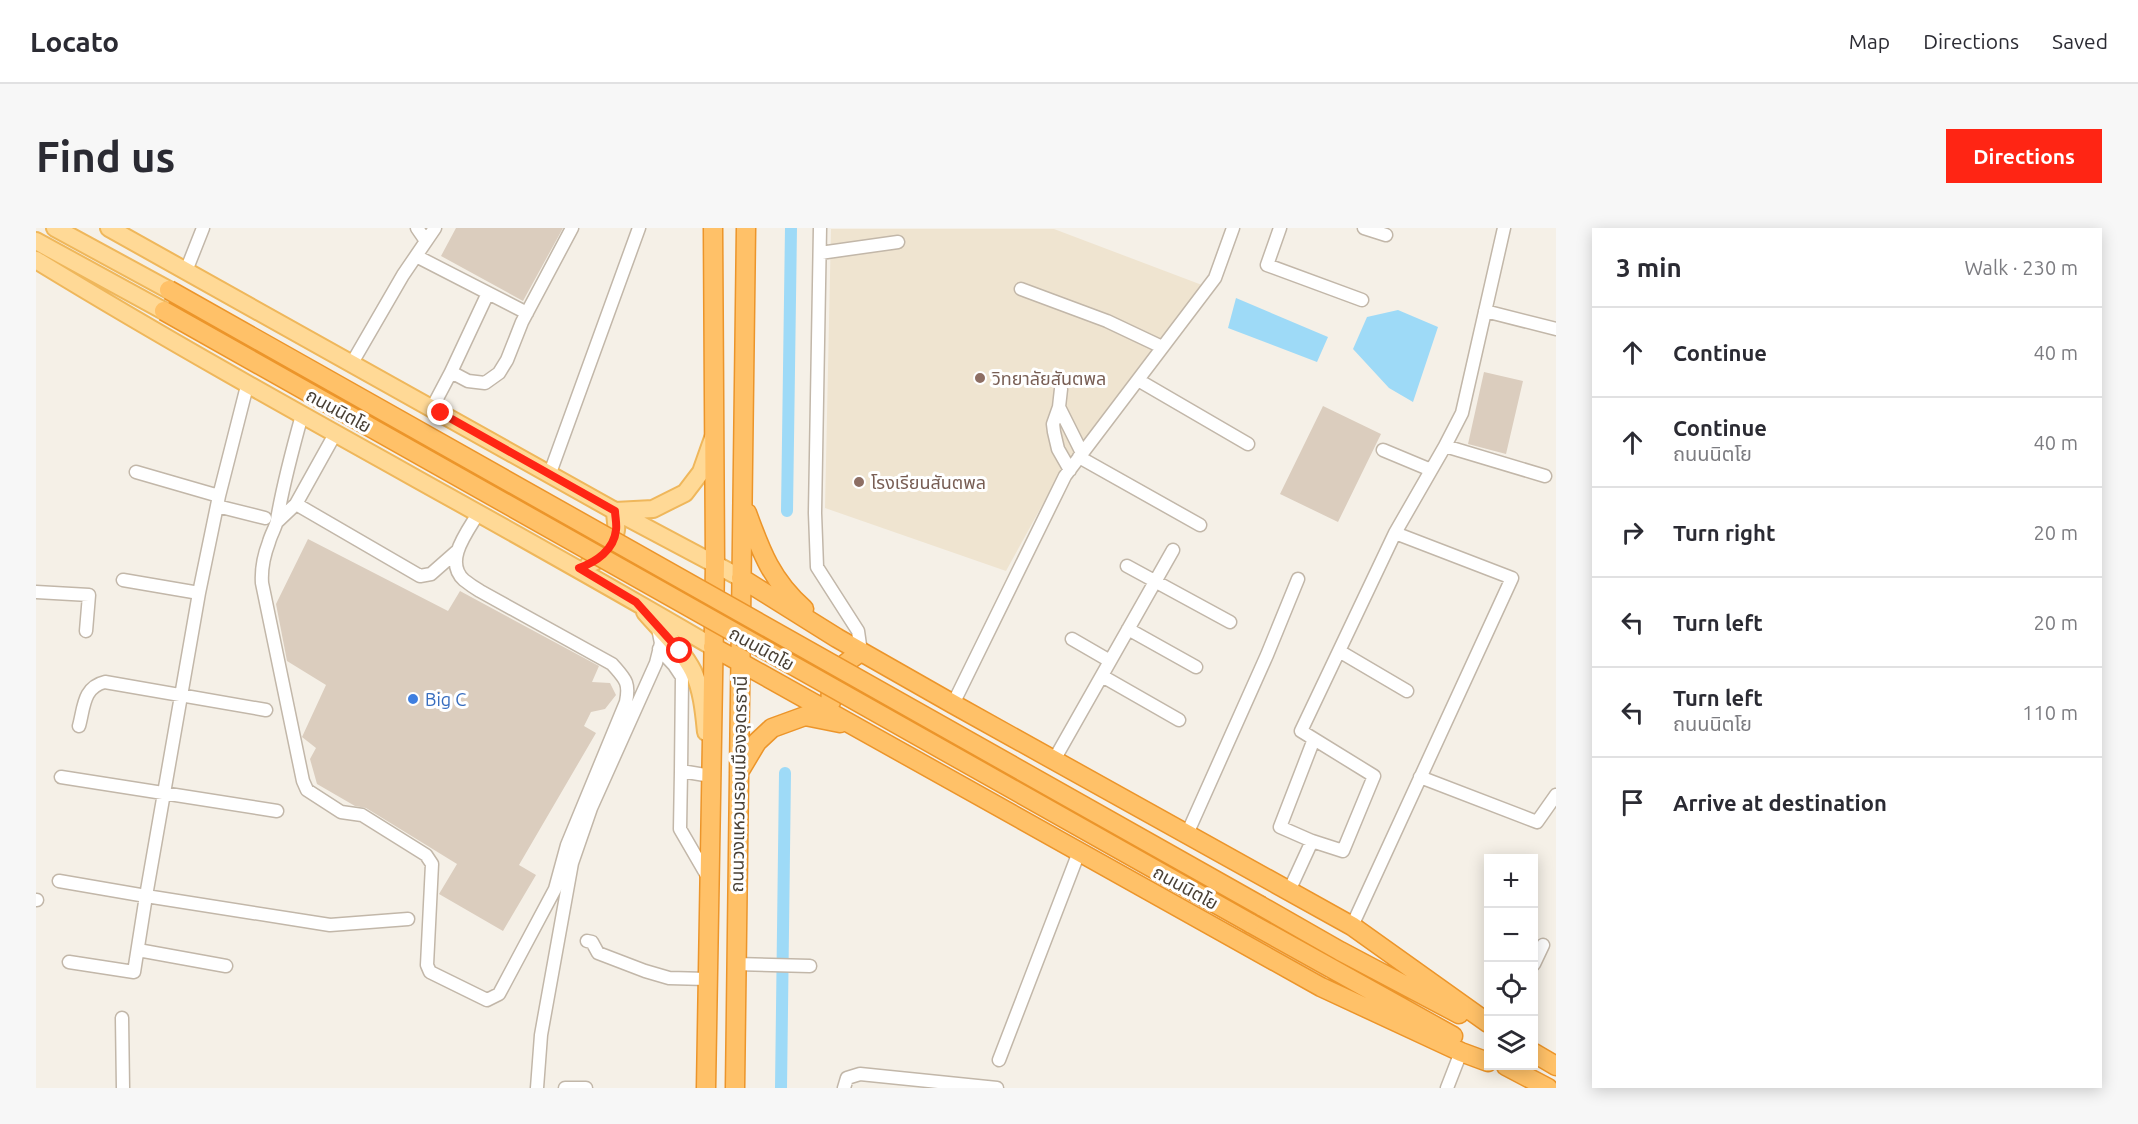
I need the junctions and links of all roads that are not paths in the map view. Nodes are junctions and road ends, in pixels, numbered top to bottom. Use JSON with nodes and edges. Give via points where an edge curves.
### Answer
{"nodes":[{"id":1,"x":54,"y":228,"type":"edge"},
{"id":2,"x":109,"y":228,"type":"edge"},
{"id":3,"x":203,"y":228,"type":"edge"},
{"id":4,"x":417,"y":228,"type":"edge"},
{"id":5,"x":435,"y":228,"type":"edge"},
{"id":6,"x":572,"y":228,"type":"edge"},
{"id":7,"x":639,"y":228,"type":"edge"},
{"id":8,"x":713,"y":228,"type":"edge"},
{"id":9,"x":746,"y":228,"type":"edge"},
{"id":10,"x":820,"y":228,"type":"edge"},
{"id":11,"x":1233,"y":228,"type":"edge"},
{"id":12,"x":1280,"y":228,"type":"edge"},
{"id":13,"x":1364,"y":228,"type":"edge"},
{"id":14,"x":1504,"y":228,"type":"edge"},
{"id":15,"x":1386,"y":235,"type":"dead end"},
{"id":16,"x":36,"y":241,"type":"edge"},
{"id":17,"x":426,"y":241,"type":"junction"},
{"id":18,"x":898,"y":242,"type":"dead end"},
{"id":19,"x":820,"y":253,"type":"junction"},
{"id":20,"x":416,"y":256,"type":"junction"},
{"id":21,"x":37,"y":264,"type":"edge"},
{"id":22,"x":186,"y":271,"type":"junction"},
{"id":23,"x":1021,"y":289,"type":"dead end"},
{"id":24,"x":169,"y":290,"type":"joint"},
{"id":25,"x":488,"y":293,"type":"junction"},
{"id":26,"x":1362,"y":300,"type":"dead end"},
{"id":27,"x":164,"y":311,"type":"joint"},
{"id":28,"x":1485,"y":311,"type":"junction"},
{"id":29,"x":527,"y":313,"type":"junction"},
{"id":30,"x":1556,"y":329,"type":"edge"},
{"id":31,"x":1162,"y":347,"type":"junction"},
{"id":32,"x":352,"y":363,"type":"junction"},
{"id":33,"x":451,"y":372,"type":"junction"},
{"id":34,"x":1138,"y":380,"type":"junction"},
{"id":35,"x":247,"y":386,"type":"junction"},
{"id":36,"x":1060,"y":389,"type":"dead end"},
{"id":37,"x":1059,"y":407,"type":"junction"},
{"id":38,"x":432,"y":408,"type":"junction"},
{"id":39,"x":302,"y":415,"type":"junction"},
{"id":40,"x":335,"y":434,"type":"junction"},
{"id":41,"x":714,"y":435,"type":"junction"},
{"id":42,"x":1248,"y":444,"type":"dead end"},
{"id":43,"x":1445,"y":446,"type":"junction"},
{"id":44,"x":1383,"y":450,"type":"dead end"},
{"id":45,"x":1081,"y":455,"type":"junction"},
{"id":46,"x":1070,"y":470,"type":"junction"},
{"id":47,"x":1431,"y":470,"type":"junction"},
{"id":48,"x":136,"y":472,"type":"dead end"},
{"id":49,"x":549,"y":473,"type":"junction"},
{"id":50,"x":1545,"y":476,"type":"dead end"},
{"id":51,"x":218,"y":501,"type":"junction"},
{"id":52,"x":743,"y":502,"type":"junction"},
{"id":53,"x":296,"y":504,"type":"junction"},
{"id":54,"x":615,"y":511,"type":"junction"},
{"id":55,"x":479,"y":512,"type":"junction"},
{"id":56,"x":271,"y":520,"type":"junction"},
{"id":57,"x":1200,"y":525,"type":"dead end"},
{"id":58,"x":1395,"y":533,"type":"junction"},
{"id":59,"x":1173,"y":550,"type":"dead end"},
{"id":60,"x":456,"y":552,"type":"junction"},
{"id":61,"x":715,"y":564,"type":"junction"},
{"id":62,"x":1127,"y":566,"type":"dead end"},
{"id":63,"x":579,"y":568,"type":"junction"},
{"id":64,"x":741,"y":578,"type":"junction"},
{"id":65,"x":123,"y":579,"type":"dead end"},
{"id":66,"x":1298,"y":579,"type":"dead end"},
{"id":67,"x":1155,"y":582,"type":"junction"},
{"id":68,"x":36,"y":592,"type":"edge"},
{"id":69,"x":200,"y":593,"type":"junction"},
{"id":70,"x":636,"y":602,"type":"junction"},
{"id":71,"x":1230,"y":622,"type":"dead end"},
{"id":72,"x":658,"y":628,"type":"junction"},
{"id":73,"x":1128,"y":629,"type":"junction"},
{"id":74,"x":86,"y":631,"type":"dead end"},
{"id":75,"x":837,"y":638,"type":"junction"},
{"id":76,"x":1072,"y":639,"type":"dead end"},
{"id":77,"x":713,"y":647,"type":"junction"},
{"id":78,"x":659,"y":649,"type":"junction"},
{"id":79,"x":861,"y":651,"type":"junction"},
{"id":80,"x":1339,"y":651,"type":"junction"},
{"id":81,"x":1110,"y":661,"type":"junction"},
{"id":82,"x":739,"y":662,"type":"junction"},
{"id":83,"x":1196,"y":667,"type":"dead end"},
{"id":84,"x":1102,"y":676,"type":"junction"},
{"id":85,"x":1407,"y":691,"type":"dead end"},
{"id":86,"x":182,"y":694,"type":"junction"},
{"id":87,"x":952,"y":704,"type":"junction"},
{"id":88,"x":266,"y":710,"type":"dead end"},
{"id":89,"x":1179,"y":720,"type":"dead end"},
{"id":90,"x":849,"y":723,"type":"junction"},
{"id":91,"x":79,"y":726,"type":"dead end"},
{"id":92,"x":1314,"y":739,"type":"junction"},
{"id":93,"x":1054,"y":760,"type":"junction"},
{"id":94,"x":681,"y":771,"type":"junction"},
{"id":95,"x":711,"y":772,"type":"junction"},
{"id":96,"x":738,"y":773,"type":"junction"},
{"id":97,"x":61,"y":777,"type":"dead end"},
{"id":98,"x":1420,"y":777,"type":"junction"},
{"id":99,"x":164,"y":794,"type":"junction"},
{"id":100,"x":1556,"y":795,"type":"edge"},
{"id":101,"x":277,"y":811,"type":"dead end"},
{"id":102,"x":1187,"y":834,"type":"junction"},
{"id":103,"x":1312,"y":841,"type":"junction"},
{"id":104,"x":1079,"y":852,"type":"junction"},
{"id":105,"x":709,"y":879,"type":"junction"},
{"id":106,"x":59,"y":881,"type":"dead end"},
{"id":107,"x":1289,"y":891,"type":"junction"},
{"id":108,"x":146,"y":896,"type":"junction"},
{"id":109,"x":408,"y":919,"type":"dead end"},
{"id":110,"x":1352,"y":926,"type":"junction"},
{"id":111,"x":587,"y":941,"type":"dead end"},
{"id":112,"x":1543,"y":945,"type":"dead end"},
{"id":113,"x":138,"y":950,"type":"junction"},
{"id":114,"x":69,"y":962,"type":"dead end"},
{"id":115,"x":1534,"y":962,"type":"edge"},
{"id":116,"x":736,"y":964,"type":"junction"},
{"id":117,"x":804,"y":965,"type":"dead end"},
{"id":118,"x":226,"y":966,"type":"dead end"},
{"id":119,"x":707,"y":979,"type":"junction"},
{"id":120,"x":122,"y":1018,"type":"dead end"},
{"id":121,"x":1484,"y":1020,"type":"edge"},
{"id":122,"x":1484,"y":1027,"type":"edge"},
{"id":123,"x":1461,"y":1052,"type":"junction"},
{"id":124,"x":1484,"y":1054,"type":"edge"},
{"id":125,"x":1538,"y":1056,"type":"edge"},
{"id":126,"x":999,"y":1060,"type":"dead end"},
{"id":127,"x":1484,"y":1061,"type":"edge"},
{"id":128,"x":1556,"y":1066,"type":"edge"},
{"id":129,"x":1514,"y":1070,"type":"edge"},
{"id":130,"x":123,"y":1088,"type":"edge"},
{"id":131,"x":537,"y":1088,"type":"edge"},
{"id":132,"x":566,"y":1088,"type":"edge"},
{"id":133,"x":586,"y":1088,"type":"edge"},
{"id":134,"x":706,"y":1088,"type":"edge"},
{"id":135,"x":735,"y":1088,"type":"edge"},
{"id":136,"x":844,"y":1088,"type":"edge"},
{"id":137,"x":998,"y":1088,"type":"edge"},
{"id":138,"x":1447,"y":1088,"type":"edge"},
{"id":139,"x":1548,"y":1088,"type":"edge"}],
"edges":[{"from":1,"to":24,"type":"main road","name":"ถนนนิตโย"},
{"from":2,"to":22,"type":"main road"},
{"from":3,"to":22,"type":"street"},
{"from":4,"to":17,"type":"street"},
{"from":5,"to":17,"type":"street"},
{"from":6,"to":29,"type":"street"},
{"from":7,"to":49,"type":"street"},
{"from":8,"to":41,"type":"highway","name":"ถนนวงแหวนรอบเมืองอุดรธานี"},
{"from":9,"to":52,"type":"highway","name":"ถนนวงแหวนรอบเมืองอุดรธานี"},
{"from":10,"to":19,"type":"street"},
{"from":11,"to":31,"type":"street","via":[[1215,278]]},
{"from":12,"to":26,"type":"street","via":[[1267,265]]},
{"from":13,"to":15,"type":"street"},
{"from":14,"to":28,"type":"street"},
{"from":16,"to":27,"type":"main road","name":"ถนนนิตโย"},
{"from":17,"to":20,"type":"street"},
{"from":18,"to":19,"type":"street"},
{"from":19,"to":79,"type":"street","via":[[817,567],[858,631]]},
{"from":20,"to":25,"type":"street"},
{"from":20,"to":32,"type":"street"},
{"from":21,"to":35,"type":"main road","name":"ถนนนิตโย"},
{"from":22,"to":32,"type":"main road"},
{"from":23,"to":31,"type":"street","via":[[1107,321]]},
{"from":24,"to":122,"type":"highway","name":"ถนนนิตโย","bridge":true,"via":[[1340,951]]},
{"from":25,"to":29,"type":"street"},
{"from":25,"to":33,"type":"street"},
{"from":27,"to":124,"type":"highway","name":"ถนนนิตโย","bridge":true},
{"from":28,"to":30,"type":"street"},
{"from":28,"to":43,"type":"street","via":[[1462,413]]},
{"from":29,"to":33,"type":"street","via":[[499,373],[485,383],[468,381]]},
{"from":31,"to":34,"type":"street"},
{"from":32,"to":38,"type":"main road"},
{"from":33,"to":38,"type":"street"},
{"from":34,"to":42,"type":"street"},
{"from":34,"to":45,"type":"street"},
{"from":35,"to":39,"type":"main road","name":"ถนนนิตโย"},
{"from":35,"to":51,"type":"street"},
{"from":36,"to":37,"type":"street"},
{"from":37,"to":45,"type":"street"},
{"from":37,"to":46,"type":"street","via":[[1054,432]]},
{"from":38,"to":49,"type":"main road"},
{"from":39,"to":40,"type":"main road","name":"ถนนนิตโย"},
{"from":39,"to":56,"type":"street"},
{"from":40,"to":53,"type":"street"},
{"from":40,"to":55,"type":"main road","name":"ถนนนิตโย"},
{"from":41,"to":54,"type":"main road","via":[[701,472],[685,493],[653,509]]},
{"from":41,"to":61,"type":"highway","name":"ถนนวงแหวนรอบเมืองอุดรธานี"},
{"from":43,"to":47,"type":"street"},
{"from":43,"to":50,"type":"street"},
{"from":44,"to":47,"type":"street"},
{"from":45,"to":46,"type":"street"},
{"from":45,"to":57,"type":"street"},
{"from":46,"to":87,"type":"street"},
{"from":47,"to":58,"type":"street"},
{"from":48,"to":51,"type":"street"},
{"from":49,"to":54,"type":"main road"},
{"from":51,"to":56,"type":"street"},
{"from":51,"to":69,"type":"street"},
{"from":52,"to":64,"type":"highway","name":"ถนนวงแหวนรอบเมืองอุดรธานี"},
{"from":52,"to":75,"type":"highway","via":[[765,562],[790,596]]},
{"from":53,"to":56,"type":"street"},
{"from":53,"to":60,"type":"street","via":[[420,576],[430,574]]},
{"from":54,"to":61,"type":"main road"},
{"from":54,"to":63,"type":"main road","via":[[616,530],[609,548],[595,562]]},
{"from":55,"to":60,"type":"street"},
{"from":55,"to":63,"type":"main road","name":"ถนนนิตโย"},
{"from":56,"to":60,"type":"street","via":[[262,583],[306,790],[341,812],[362,815],[426,855],[432,864],[430,972],[487,1000],[499,994],[555,889],[567,845],[626,702],[628,688],[612,664],[464,580]]},
{"from":58,"to":80,"type":"street"},
{"from":58,"to":98,"type":"street","via":[[1512,578]]},
{"from":59,"to":67,"type":"street"},
{"from":61,"to":64,"type":"main road"},
{"from":61,"to":77,"type":"highway","name":"ถนนวงแหวนรอบเมืองอุดรธานี"},
{"from":62,"to":67,"type":"street"},
{"from":63,"to":70,"type":"main road","name":"ถนนนิตโย"},
{"from":64,"to":75,"type":"highway"},
{"from":64,"to":82,"type":"highway","name":"ถนนวงแหวนรอบเมืองอุดรธานี"},
{"from":65,"to":69,"type":"street"},
{"from":66,"to":102,"type":"street"},
{"from":67,"to":71,"type":"street"},
{"from":67,"to":73,"type":"street"},
{"from":68,"to":74,"type":"street","via":[[88,595]]},
{"from":69,"to":86,"type":"street"},
{"from":70,"to":72,"type":"main road"},
{"from":70,"to":77,"type":"main road","name":"ถนนนิตโย"},
{"from":72,"to":78,"type":"street"},
{"from":72,"to":95,"type":"main road","via":[[680,651],[697,680]]},
{"from":73,"to":81,"type":"street"},
{"from":73,"to":83,"type":"street"},
{"from":75,"to":79,"type":"highway"},
{"from":76,"to":81,"type":"street"},
{"from":77,"to":82,"type":"highway","name":"ถนนนิตโย"},
{"from":77,"to":95,"type":"highway","name":"ถนนวงแหวนรอบเมืองอุดรธานี"},
{"from":78,"to":94,"type":"street","via":[[682,677]]},
{"from":78,"to":131,"type":"street","via":[[591,808],[572,864],[541,1035]]},
{"from":79,"to":87,"type":"highway"},
{"from":79,"to":90,"type":"highway","via":[[842,664],[830,688],[831,702]]},
{"from":80,"to":85,"type":"street"},
{"from":80,"to":92,"type":"street","via":[[1301,731]]},
{"from":81,"to":84,"type":"street"},
{"from":82,"to":90,"type":"highway","name":"ถนนนิตโย"},
{"from":82,"to":96,"type":"highway","name":"ถนนวงแหวนรอบเมืองอุดรธานี"},
{"from":84,"to":89,"type":"street"},
{"from":84,"to":93,"type":"street"},
{"from":86,"to":88,"type":"street"},
{"from":86,"to":91,"type":"street","via":[[105,682],[95,684]]},
{"from":86,"to":99,"type":"street"},
{"from":87,"to":93,"type":"highway"},
{"from":90,"to":96,"type":"highway","via":[[805,717],[772,728],[757,742]]},
{"from":90,"to":104,"type":"highway","name":"ถนนนิตโย"},
{"from":92,"to":103,"type":"street","via":[[1280,827]]},
{"from":92,"to":103,"type":"street","via":[[1374,776],[1343,851]]},
{"from":93,"to":102,"type":"highway"},
{"from":94,"to":95,"type":"street"},
{"from":94,"to":105,"type":"street","via":[[680,829]]},
{"from":95,"to":105,"type":"highway","name":"ถนนวงแหวนรอบเมืองอุดรธานี"},
{"from":96,"to":116,"type":"highway","name":"ถนนวงแหวนรอบเมืองอุดรธานี"},
{"from":97,"to":99,"type":"street"},
{"from":98,"to":100,"type":"street","via":[[1537,822]]},
{"from":98,"to":110,"type":"street"},
{"from":99,"to":101,"type":"street"},
{"from":99,"to":108,"type":"street"},
{"from":102,"to":107,"type":"highway"},
{"from":103,"to":107,"type":"street"},
{"from":104,"to":123,"type":"highway","name":"ถนนนิตโย","via":[[1322,987]]},
{"from":104,"to":126,"type":"street"},
{"from":105,"to":119,"type":"highway","name":"ถนนวงแหวนรอบเมืองอุดรธานี"},
{"from":106,"to":108,"type":"street"},
{"from":107,"to":110,"type":"highway"},
{"from":108,"to":109,"type":"street","via":[[330,925]]},
{"from":108,"to":113,"type":"street"},
{"from":110,"to":121,"type":"highway"},
{"from":111,"to":119,"type":"street","via":[[592,942],[598,953],[645,971],[669,978]]},
{"from":112,"to":115,"type":"street"},
{"from":113,"to":114,"type":"street","via":[[134,972]]},
{"from":113,"to":118,"type":"street"},
{"from":116,"to":117,"type":"street"},
{"from":116,"to":135,"type":"highway","name":"ถนนวงแหวนรอบเมืองอุดรธานี"},
{"from":119,"to":134,"type":"highway","name":"ถนนวงแหวนรอบเมืองอุดรธานี"},
{"from":120,"to":130,"type":"street"},
{"from":123,"to":127,"type":"highway","name":"ถนนนิตโย"},
{"from":123,"to":138,"type":"street"},
{"from":125,"to":128,"type":"highway"},
{"from":129,"to":139,"type":"highway"},
{"from":132,"to":133,"type":"street"},
{"from":136,"to":137,"type":"street","via":[[847,1078],[860,1074]]}]}
